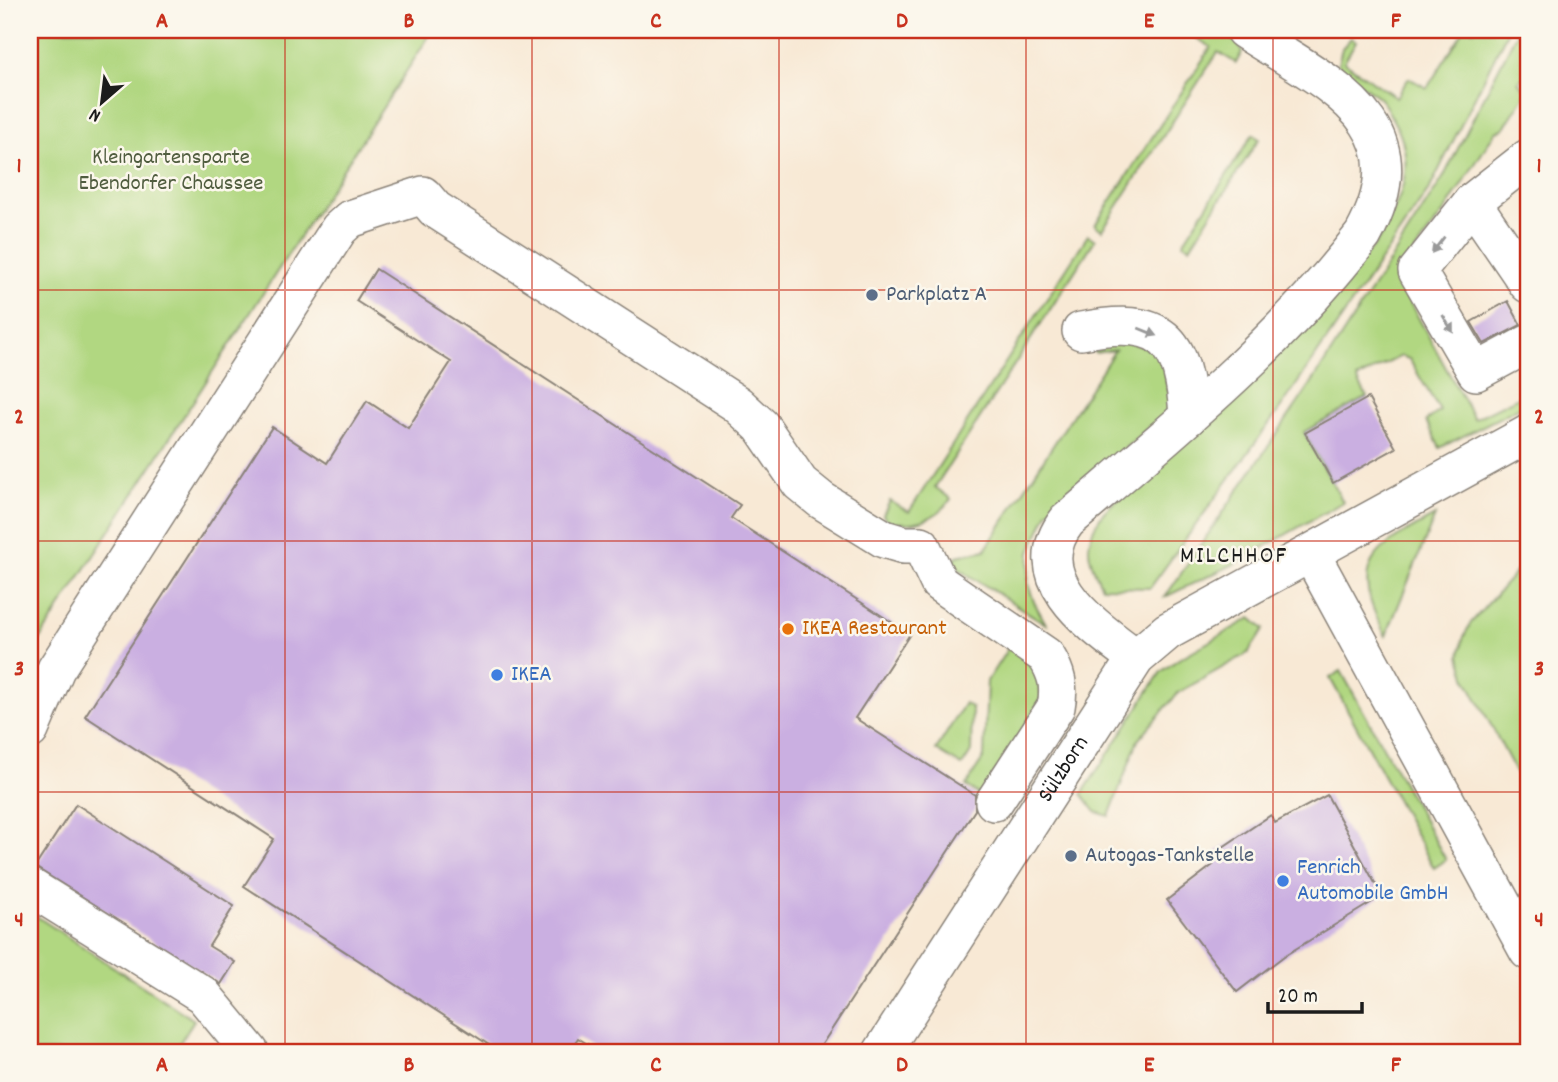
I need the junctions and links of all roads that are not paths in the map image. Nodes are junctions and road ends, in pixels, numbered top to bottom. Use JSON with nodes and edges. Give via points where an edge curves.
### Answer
{"nodes":[{"id":1,"x":1244,"y":30,"type":"edge"},
{"id":2,"x":1528,"y":158,"type":"edge"},
{"id":3,"x":1472,"y":202,"type":"junction"},
{"id":4,"x":1528,"y":284,"type":"edge"},
{"id":5,"x":1081,"y":331,"type":"dead end"},
{"id":6,"x":1528,"y":344,"type":"edge"},
{"id":7,"x":1188,"y":417,"type":"junction"},
{"id":8,"x":1528,"y":434,"type":"edge"},
{"id":9,"x":1311,"y":554,"type":"junction"},
{"id":10,"x":1136,"y":657,"type":"junction"},
{"id":11,"x":30,"y":730,"type":"edge"},
{"id":12,"x":994,"y":803,"type":"dead end"},
{"id":13,"x":30,"y":887,"type":"edge"},
{"id":14,"x":1528,"y":951,"type":"edge"},
{"id":15,"x":250,"y":1052,"type":"edge"},
{"id":16,"x":882,"y":1052,"type":"edge"}],
"edges":[{"from":1,"to":7,"type":"street","via":[[1358,108],[1382,151],[1382,183],[1372,219],[1351,251],[1248,362]]},
{"from":2,"to":3,"type":"street"},
{"from":3,"to":4,"type":"street"},
{"from":3,"to":6,"type":"street","one_way":true,"via":[[1417,271],[1476,372]]},
{"from":5,"to":7,"type":"street","one_way":true,"via":[[1142,328],[1170,345],[1186,377]]},
{"from":7,"to":10,"type":"street","via":[[1059,531],[1054,545],[1060,586],[1074,609]]},
{"from":8,"to":9,"type":"street","name":"Sülzborn"},
{"from":9,"to":10,"type":"street","name":"Sülzborn","via":[[1168,631]]},
{"from":9,"to":14,"type":"street"},
{"from":10,"to":16,"type":"street","name":"Sülzborn"},
{"from":11,"to":12,"type":"street","via":[[57,669],[339,229],[350,219],[423,195],[435,209],[737,404],[761,426],[800,483],[884,539],[921,544],[939,583],[1046,656],[1056,671],[1056,707]]},
{"from":13,"to":15,"type":"street","via":[[203,995]]}]}
